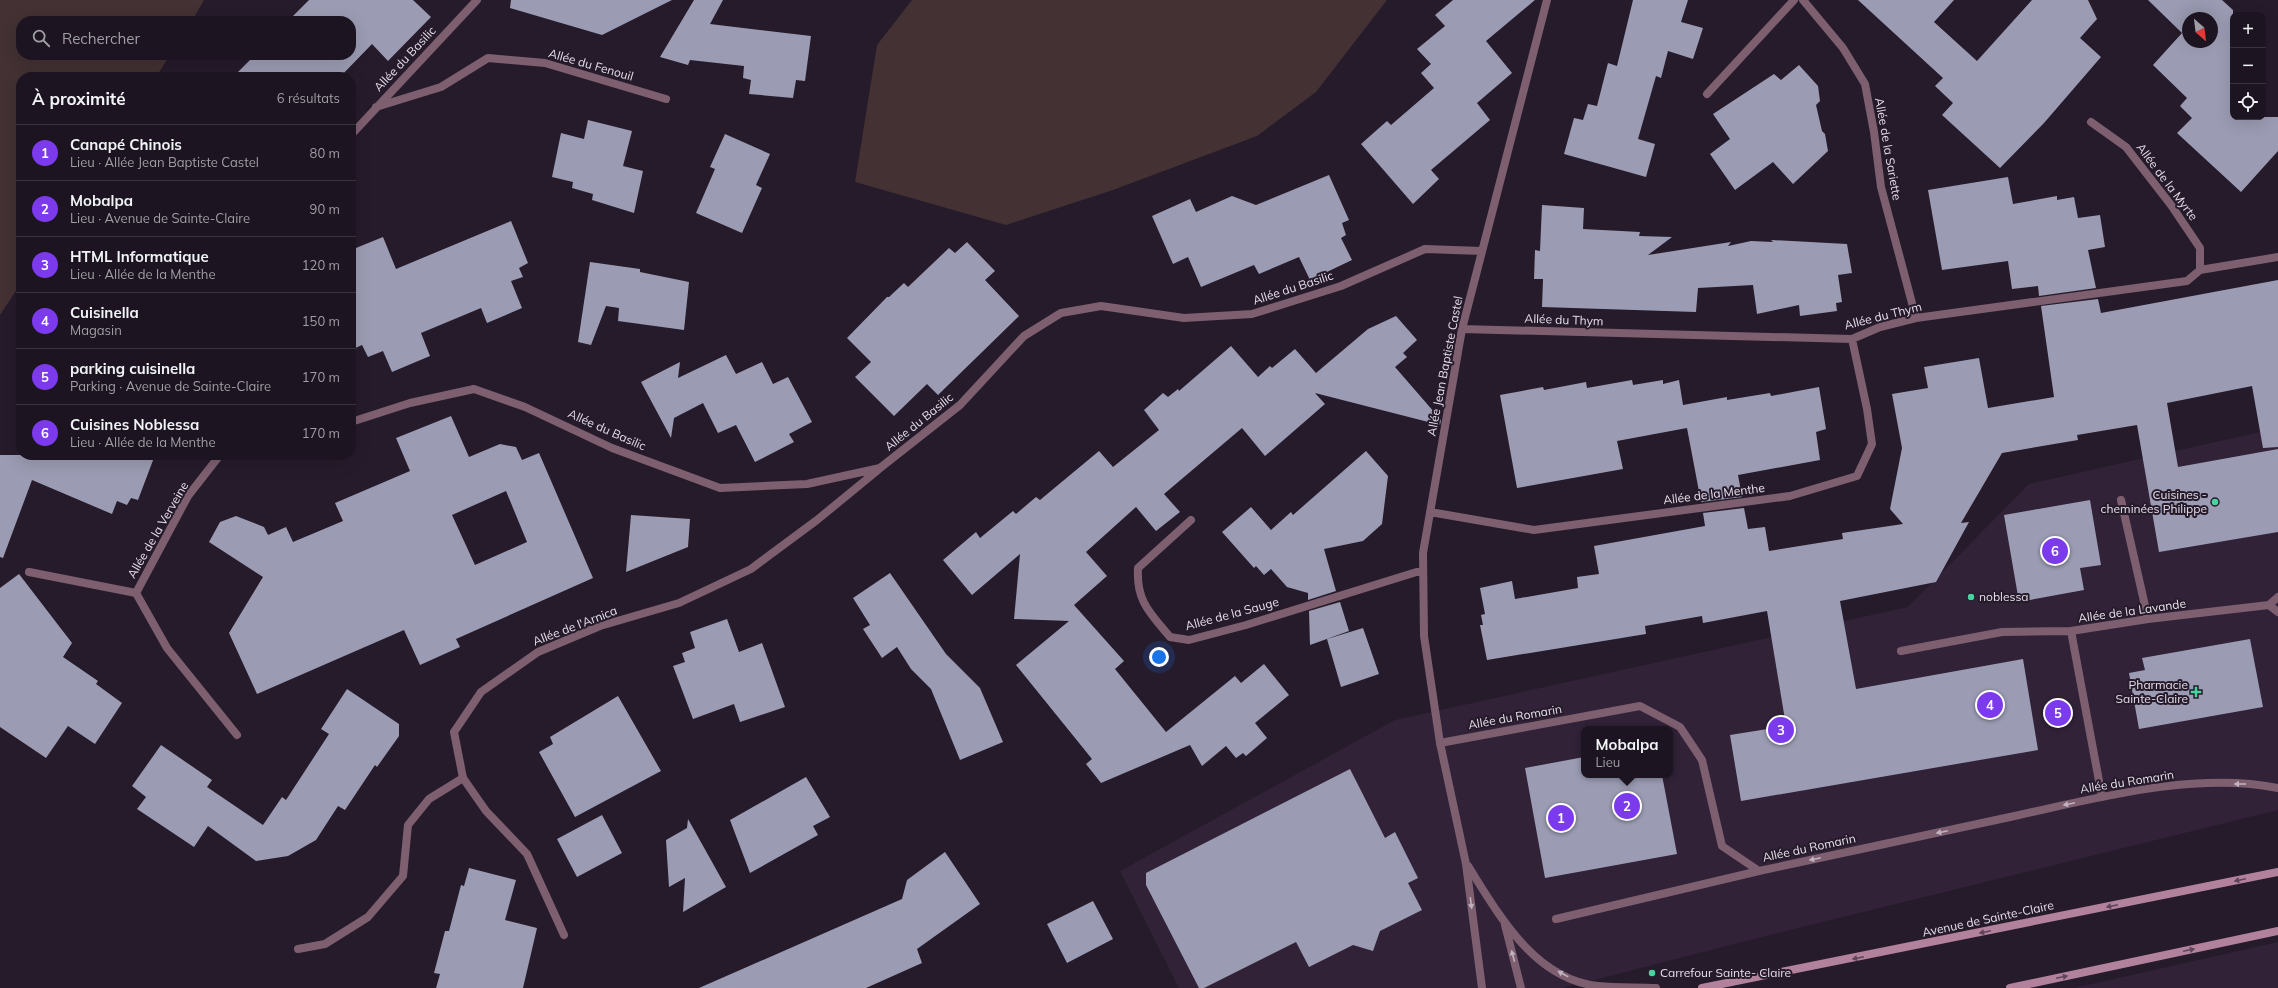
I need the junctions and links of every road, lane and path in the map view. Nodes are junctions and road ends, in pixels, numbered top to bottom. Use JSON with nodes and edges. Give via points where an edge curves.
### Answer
{"nodes":[{"id":1,"x":477,"y":0,"type":"edge"},
{"id":2,"x":1548,"y":0,"type":"edge"},
{"id":3,"x":1794,"y":0,"type":"edge"},
{"id":4,"x":1803,"y":0,"type":"edge"},
{"id":5,"x":1707,"y":94,"type":"dead end"},
{"id":6,"x":666,"y":99,"type":"dead end"},
{"id":7,"x":376,"y":108,"type":"junction"},
{"id":8,"x":2091,"y":122,"type":"dead end"},
{"id":9,"x":356,"y":130,"type":"edge"},
{"id":10,"x":1482,"y":251,"type":"junction"},
{"id":11,"x":2278,"y":257,"type":"edge"},
{"id":12,"x":2200,"y":270,"type":"junction"},
{"id":13,"x":1916,"y":318,"type":"junction"},
{"id":14,"x":1462,"y":329,"type":"junction"},
{"id":15,"x":1852,"y":339,"type":"junction"},
{"id":16,"x":356,"y":420,"type":"edge"},
{"id":17,"x":216,"y":460,"type":"edge"},
{"id":18,"x":880,"y":468,"type":"junction"},
{"id":19,"x":2120,"y":500,"type":"dead end"},
{"id":20,"x":1430,"y":512,"type":"junction"},
{"id":21,"x":1191,"y":520,"type":"dead end"},
{"id":22,"x":1423,"y":570,"type":"junction"},
{"id":23,"x":29,"y":572,"type":"dead end"},
{"id":24,"x":136,"y":593,"type":"junction"},
{"id":25,"x":2278,"y":597,"type":"edge"},
{"id":26,"x":2269,"y":605,"type":"junction"},
{"id":27,"x":2278,"y":612,"type":"edge"},
{"id":28,"x":2148,"y":619,"type":"junction"},
{"id":29,"x":2071,"y":632,"type":"junction"},
{"id":30,"x":1901,"y":650,"type":"dead end"},
{"id":31,"x":237,"y":735,"type":"dead end"},
{"id":32,"x":1440,"y":743,"type":"junction"},
{"id":33,"x":463,"y":778,"type":"junction"},
{"id":34,"x":2278,"y":788,"type":"edge"},
{"id":35,"x":2102,"y":797,"type":"junction"},
{"id":36,"x":1466,"y":864,"type":"junction"},
{"id":37,"x":1759,"y":871,"type":"junction"},
{"id":38,"x":2278,"y":872,"type":"edge"},
{"id":39,"x":1556,"y":919,"type":"dead end"},
{"id":40,"x":1504,"y":923,"type":"junction"},
{"id":41,"x":2278,"y":931,"type":"edge"},
{"id":42,"x":564,"y":934,"type":"dead end"},
{"id":43,"x":298,"y":950,"type":"dead end"},
{"id":44,"x":1482,"y":988,"type":"edge"},
{"id":45,"x":1521,"y":988,"type":"edge"},
{"id":46,"x":1656,"y":988,"type":"edge"},
{"id":47,"x":1702,"y":988,"type":"edge"},
{"id":48,"x":2010,"y":988,"type":"edge"}],
"edges":[{"from":1,"to":7,"type":"street","name":"Allée du Basilic"},
{"from":2,"to":10,"type":"street","name":"Allée Jean Baptiste Castel"},
{"from":3,"to":5,"type":"street"},
{"from":4,"to":13,"type":"street","name":"Allée de la Sariette","via":[[1842,48],[1865,84],[1881,187]]},
{"from":6,"to":7,"type":"street","name":"Allée du Fenouil","via":[[545,63],[488,58],[441,87]]},
{"from":7,"to":9,"type":"street","name":"Allée du Basilic"},
{"from":8,"to":12,"type":"street","name":"Allée de la Myrte","via":[[2126,147],[2171,205],[2200,248]]},
{"from":10,"to":14,"type":"street","name":"Allée Jean Baptiste Castel"},
{"from":10,"to":18,"type":"street","name":"Allée du Basilic","via":[[1426,249],[1341,286],[1252,314],[1184,318],[1101,306],[1061,313],[1024,336],[960,405]]},
{"from":11,"to":12,"type":"street","name":"Allée du Thym"},
{"from":12,"to":13,"type":"street","name":"Allée du Thym","via":[[2187,281]]},
{"from":13,"to":15,"type":"street","name":"Allée du Thym","via":[[1880,327]]},
{"from":14,"to":15,"type":"street","name":"Allée du Thym"},
{"from":14,"to":20,"type":"street","name":"Allée Jean Baptiste Castel"},
{"from":15,"to":20,"type":"street","name":"Allée de la Menthe","via":[[1872,444],[1857,476],[1790,496],[1534,530]]},
{"from":16,"to":18,"type":"street","name":"Allée du Basilic","via":[[410,403],[474,389],[525,406],[612,448],[720,488],[807,484]]},
{"from":17,"to":24,"type":"street","name":"Allée de la Verveine","via":[[188,496]]},
{"from":18,"to":33,"type":"street","name":"Allée de l'Arnica","via":[[751,569],[679,603],[600,626],[538,652],[480,692],[454,732]]},
{"from":19,"to":28,"type":"street"},
{"from":20,"to":22,"type":"street","name":"Allée Jean Baptiste Castel","via":[[1423,553]]},
{"from":21,"to":22,"type":"street","name":"Allée de la Sauge","via":[[1138,568],[1138,590],[1143,604],[1170,637],[1189,640]]},
{"from":22,"to":32,"type":"street","name":"Allée Jean Baptiste Castel","via":[[1424,636]]},
{"from":23,"to":24,"type":"street"},
{"from":24,"to":31,"type":"street","name":"Allée de la Verveine","via":[[167,648]]},
{"from":25,"to":26,"type":"street"},
{"from":26,"to":27,"type":"street"},
{"from":26,"to":28,"type":"street","name":"Allée de la Lavande"},
{"from":28,"to":29,"type":"street","name":"Allée de la Lavande"},
{"from":29,"to":30,"type":"street","via":[[2002,632]]},
{"from":29,"to":35,"type":"street","name":"Allée de la Lavande"},
{"from":32,"to":36,"type":"street","name":"Allée Jean Baptiste Castel"},
{"from":32,"to":37,"type":"street","name":"Allée du Romarin","via":[[1640,706],[1680,727],[1702,760],[1722,846]]},
{"from":33,"to":42,"type":"street","name":"Allée de l'Arnica","via":[[486,811],[527,854]]},
{"from":33,"to":43,"type":"street","via":[[429,799],[408,825],[403,876],[368,917],[325,944]]},
{"from":34,"to":35,"type":"street","name":"Allée du Romarin","one_way":true,"via":[[2253,783],[2192,784]]},
{"from":35,"to":37,"type":"street","name":"Allée du Romarin","one_way":true},
{"from":36,"to":40,"type":"street"},
{"from":36,"to":44,"type":"street","name":"Allée Jean Baptiste Castel","one_way":true},
{"from":37,"to":39,"type":"street"},
{"from":38,"to":47,"type":"main road","name":"Avenue de Sainte-Claire","one_way":true},
{"from":45,"to":40,"type":"street","one_way":true},
{"from":46,"to":40,"type":"street","one_way":true,"via":[[1597,986],[1569,977],[1531,953]]},
{"from":48,"to":41,"type":"main road","one_way":true}]}
